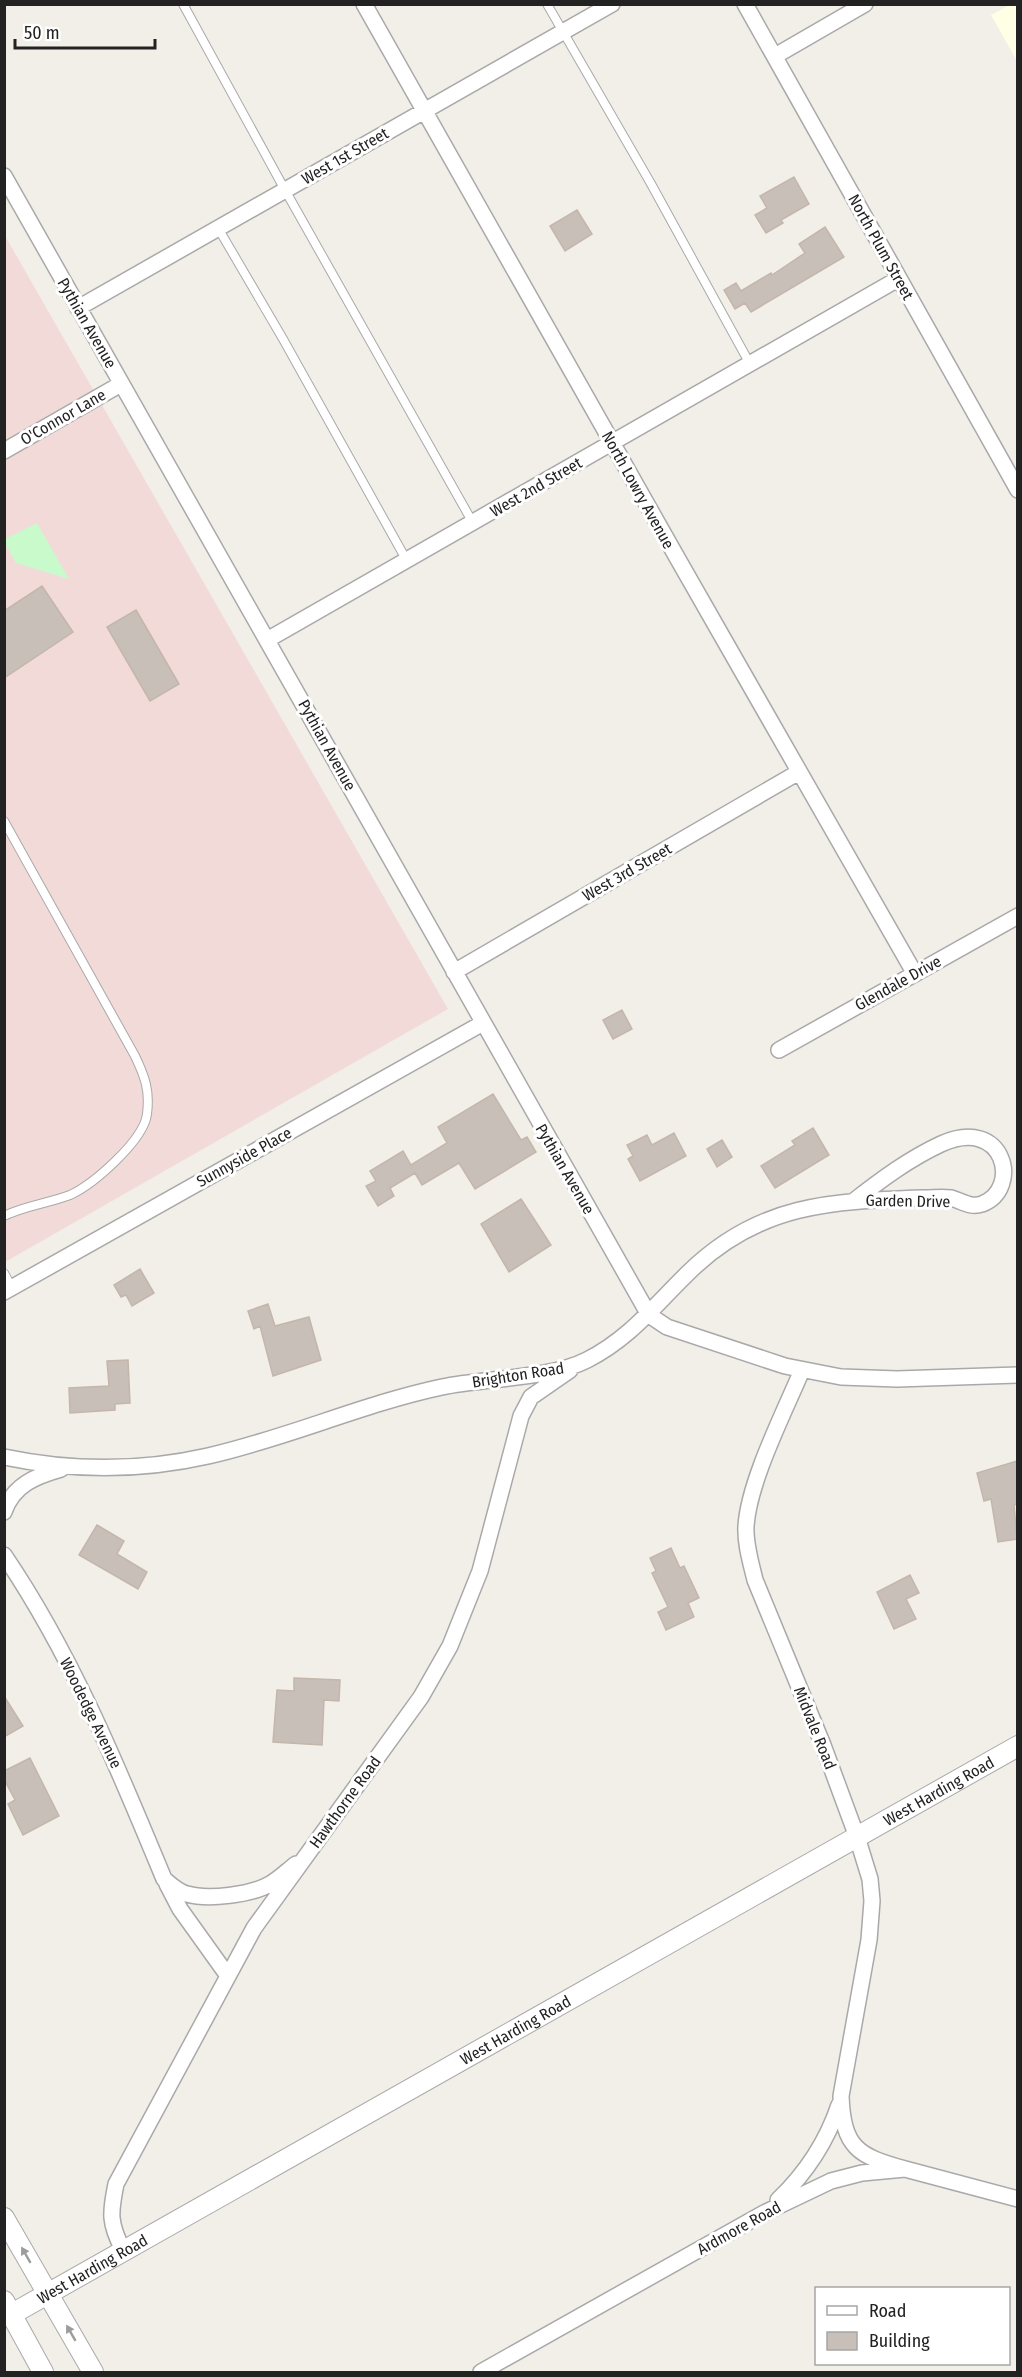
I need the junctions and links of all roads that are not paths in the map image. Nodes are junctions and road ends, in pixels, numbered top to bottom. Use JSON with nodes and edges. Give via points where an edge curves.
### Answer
{"nodes":[{"id":1,"x":183,"y":4,"type":"edge"},
{"id":2,"x":364,"y":4,"type":"edge"},
{"id":3,"x":547,"y":4,"type":"edge"},
{"id":4,"x":612,"y":4,"type":"edge"},
{"id":5,"x":746,"y":4,"type":"edge"},
{"id":6,"x":865,"y":4,"type":"edge"},
{"id":7,"x":562,"y":32,"type":"junction"},
{"id":8,"x":775,"y":56,"type":"junction"},
{"id":9,"x":425,"y":110,"type":"junction"},
{"id":10,"x":4,"y":176,"type":"edge"},
{"id":11,"x":285,"y":190,"type":"junction"},
{"id":12,"x":218,"y":228,"type":"junction"},
{"id":13,"x":898,"y":279,"type":"junction"},
{"id":14,"x":78,"y":308,"type":"junction"},
{"id":15,"x":750,"y":364,"type":"junction"},
{"id":16,"x":121,"y":384,"type":"junction"},
{"id":17,"x":612,"y":443,"type":"junction"},
{"id":18,"x":4,"y":451,"type":"edge"},
{"id":19,"x":1017,"y":490,"type":"edge"},
{"id":20,"x":473,"y":523,"type":"junction"},
{"id":21,"x":407,"y":561,"type":"junction"},
{"id":22,"x":267,"y":640,"type":"junction"},
{"id":23,"x":799,"y":772,"type":"junction"},
{"id":24,"x":4,"y":821,"type":"edge"},
{"id":25,"x":1017,"y":916,"type":"edge"},
{"id":26,"x":454,"y":972,"type":"junction"},
{"id":27,"x":915,"y":974,"type":"junction"},
{"id":28,"x":483,"y":1023,"type":"junction"},
{"id":29,"x":779,"y":1050,"type":"dead end"},
{"id":30,"x":855,"y":1200,"type":"junction"},
{"id":31,"x":4,"y":1216,"type":"edge"},
{"id":32,"x":4,"y":1273,"type":"edge"},
{"id":33,"x":8,"y":1290,"type":"edge"},
{"id":34,"x":649,"y":1316,"type":"junction"},
{"id":35,"x":585,"y":1361,"type":"junction"},
{"id":36,"x":802,"y":1370,"type":"junction"},
{"id":37,"x":1017,"y":1375,"type":"edge"},
{"id":38,"x":4,"y":1457,"type":"edge"},
{"id":39,"x":69,"y":1466,"type":"junction"},
{"id":40,"x":4,"y":1512,"type":"edge"},
{"id":41,"x":4,"y":1546,"type":"edge"},
{"id":42,"x":7,"y":1558,"type":"edge"},
{"id":43,"x":1017,"y":1746,"type":"edge"},
{"id":44,"x":857,"y":1837,"type":"junction"},
{"id":45,"x":309,"y":1853,"type":"junction"},
{"id":46,"x":164,"y":1879,"type":"junction"},
{"id":47,"x":228,"y":1976,"type":"junction"},
{"id":48,"x":842,"y":2096,"type":"junction"},
{"id":49,"x":905,"y":2169,"type":"junction"},
{"id":50,"x":1017,"y":2199,"type":"edge"},
{"id":51,"x":764,"y":2213,"type":"junction"},
{"id":52,"x":4,"y":2218,"type":"edge"},
{"id":53,"x":123,"y":2250,"type":"junction"},
{"id":54,"x":48,"y":2293,"type":"junction"},
{"id":55,"x":7,"y":2311,"type":"edge"},
{"id":56,"x":43,"y":2373,"type":"edge"},
{"id":57,"x":93,"y":2373,"type":"edge"},
{"id":58,"x":481,"y":2373,"type":"edge"}],
"edges":[{"from":1,"to":11,"type":"lane"},
{"from":2,"to":9,"type":"street","name":"North Lowry Avenue"},
{"from":3,"to":7,"type":"lane"},
{"from":4,"to":7,"type":"street","name":"West 1st Street"},
{"from":5,"to":8,"type":"street","name":"North Plum Street"},
{"from":6,"to":8,"type":"street"},
{"from":7,"to":9,"type":"street","name":"West 1st Street"},
{"from":7,"to":15,"type":"lane"},
{"from":8,"to":13,"type":"street","name":"North Plum Street"},
{"from":9,"to":11,"type":"street","name":"West 1st Street"},
{"from":9,"to":17,"type":"street","name":"North Lowry Avenue"},
{"from":10,"to":14,"type":"street","name":"Pythian Avenue"},
{"from":11,"to":12,"type":"street","name":"West 1st Street"},
{"from":11,"to":20,"type":"lane"},
{"from":12,"to":14,"type":"street","name":"West 1st Street"},
{"from":12,"to":21,"type":"lane"},
{"from":13,"to":15,"type":"street","name":"West 2nd Street"},
{"from":13,"to":19,"type":"street","name":"North Plum Street"},
{"from":14,"to":16,"type":"street","name":"Pythian Avenue"},
{"from":15,"to":17,"type":"street","name":"West 2nd Street"},
{"from":16,"to":18,"type":"street","name":"O'Connor Lane"},
{"from":16,"to":22,"type":"street","name":"Pythian Avenue"},
{"from":17,"to":20,"type":"street","name":"West 2nd Street"},
{"from":17,"to":23,"type":"street","name":"North Lowry Avenue"},
{"from":20,"to":21,"type":"street","name":"West 2nd Street"},
{"from":21,"to":22,"type":"street","name":"West 2nd Street"},
{"from":22,"to":26,"type":"street","name":"Pythian Avenue"},
{"from":23,"to":26,"type":"street","name":"West 3rd Street"},
{"from":23,"to":27,"type":"street","name":"North Lowry Avenue"},
{"from":24,"to":31,"type":"lane","via":[[135,1056],[147,1081],[147,1116],[117,1160],[72,1194]]},
{"from":25,"to":27,"type":"street","name":"Glendale Drive"},
{"from":26,"to":28,"type":"street","name":"Pythian Avenue"},
{"from":27,"to":29,"type":"street","name":"Glendale Drive"},
{"from":28,"to":33,"type":"street","name":"Sunnyside Place"},
{"from":28,"to":34,"type":"street","name":"Pythian Avenue"},
{"from":30,"to":30,"type":"street","name":"Garden Drive","via":[[886,1176],[948,1141],[986,1140],[1002,1155],[1005,1168],[999,1192],[978,1205],[950,1198]]},
{"from":30,"to":34,"type":"street","name":"Garden Drive","via":[[801,1209],[736,1236],[688,1273]]},
{"from":32,"to":33,"type":"lane"},
{"from":34,"to":35,"type":"street","name":"Brighton Road"},
{"from":34,"to":36,"type":"street","via":[[667,1328]]},
{"from":35,"to":39,"type":"street","name":"Brighton Road","via":[[563,1369],[444,1386],[209,1456],[166,1464]]},
{"from":35,"to":45,"type":"street","name":"Hawthorne Road","via":[[531,1397],[521,1416],[480,1571],[450,1646],[421,1697]]},
{"from":36,"to":37,"type":"street","via":[[841,1377],[897,1379]]},
{"from":36,"to":44,"type":"street","name":"Midvale Road","via":[[750,1502],[746,1527],[748,1553],[755,1580]]},
{"from":38,"to":39,"type":"street","name":"Brighton Road"},
{"from":39,"to":40,"type":"street","via":[[26,1481]]},
{"from":41,"to":42,"type":"street","name":"Woodedge Avenue"},
{"from":42,"to":46,"type":"street","name":"Woodedge Avenue","via":[[74,1674]]},
{"from":43,"to":44,"type":"street","name":"West Harding Road"},
{"from":44,"to":48,"type":"street","name":"Midvale Road","via":[[870,1879],[872,1901]]},
{"from":44,"to":53,"type":"street","name":"West Harding Road"},
{"from":45,"to":46,"type":"street","via":[[270,1884],[235,1894],[200,1897],[176,1889]]},
{"from":45,"to":47,"type":"street","name":"Hawthorne Road","via":[[254,1928]]},
{"from":46,"to":47,"type":"street","name":"Woodedge Avenue","via":[[180,1909]]},
{"from":47,"to":53,"type":"street","name":"Hawthorne Road","via":[[116,2184],[110,2214]]},
{"from":48,"to":49,"type":"street","name":"Midvale Road","via":[[842,2121],[856,2147],[866,2156]]},
{"from":48,"to":51,"type":"street","name":"Midvale Road","via":[[814,2158],[795,2184]]},
{"from":49,"to":50,"type":"street","name":"Ardmore Road"},
{"from":49,"to":51,"type":"street","name":"Ardmore Road","via":[[831,2181]]},
{"from":51,"to":58,"type":"street","name":"Ardmore Road"},
{"from":54,"to":52,"type":"street","one_way":true},
{"from":53,"to":54,"type":"street","name":"West Harding Road"},
{"from":54,"to":55,"type":"street","name":"West Harding Road"},
{"from":57,"to":54,"type":"street","one_way":true},
{"from":55,"to":56,"type":"street"}]}
